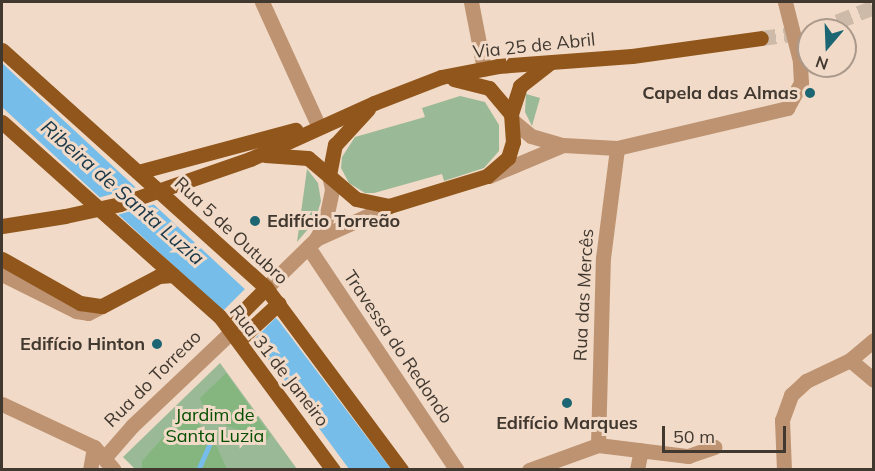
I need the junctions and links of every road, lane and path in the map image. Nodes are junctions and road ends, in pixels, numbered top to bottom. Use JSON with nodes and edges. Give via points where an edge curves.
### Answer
{"nodes":[{"id":1,"x":262,"y":2,"type":"edge"},
{"id":2,"x":471,"y":2,"type":"edge"},
{"id":3,"x":785,"y":2,"type":"edge"},
{"id":4,"x":761,"y":38,"type":"tunnel mouth"},
{"id":5,"x":2,"y":50,"type":"edge"},
{"id":6,"x":551,"y":62,"type":"junction"},
{"id":7,"x":484,"y":69,"type":"junction"},
{"id":8,"x":441,"y":77,"type":"junction"},
{"id":9,"x":374,"y":103,"type":"junction"},
{"id":10,"x":512,"y":118,"type":"junction"},
{"id":11,"x":2,"y":122,"type":"edge"},
{"id":12,"x":319,"y":127,"type":"junction"},
{"id":13,"x":563,"y":144,"type":"junction"},
{"id":14,"x":617,"y":148,"type":"junction"},
{"id":15,"x":254,"y":157,"type":"junction"},
{"id":16,"x":138,"y":172,"type":"junction"},
{"id":17,"x":329,"y":175,"type":"junction"},
{"id":18,"x":488,"y":176,"type":"junction"},
{"id":19,"x":389,"y":206,"type":"junction"},
{"id":20,"x":2,"y":226,"type":"edge"},
{"id":21,"x":312,"y":243,"type":"junction"},
{"id":22,"x":2,"y":259,"type":"edge"},
{"id":23,"x":2,"y":274,"type":"edge"},
{"id":24,"x":173,"y":275,"type":"junction"},
{"id":25,"x":261,"y":293,"type":"junction"},
{"id":26,"x":102,"y":306,"type":"junction"},
{"id":27,"x":274,"y":307,"type":"junction"},
{"id":28,"x":236,"y":330,"type":"junction"},
{"id":29,"x":873,"y":340,"type":"edge"},
{"id":30,"x":850,"y":360,"type":"junction"},
{"id":31,"x":873,"y":380,"type":"edge"},
{"id":32,"x":2,"y":404,"type":"edge"},
{"id":33,"x":598,"y":445,"type":"junction"},
{"id":34,"x":714,"y":447,"type":"dead end"},
{"id":35,"x":641,"y":450,"type":"junction"},
{"id":36,"x":104,"y":458,"type":"edge"},
{"id":37,"x":90,"y":470,"type":"edge"},
{"id":38,"x":333,"y":470,"type":"edge"},
{"id":39,"x":400,"y":470,"type":"edge"},
{"id":40,"x":457,"y":470,"type":"edge"},
{"id":41,"x":529,"y":470,"type":"edge"},
{"id":42,"x":637,"y":470,"type":"edge"},
{"id":43,"x":784,"y":470,"type":"edge"}],
"edges":[{"from":1,"to":12,"type":"street"},
{"from":2,"to":7,"type":"street"},
{"from":3,"to":14,"type":"street","via":[[800,61],[801,83],[787,108]]},
{"from":4,"to":6,"type":"main road","name":"Via 25 de Abril"},
{"from":5,"to":16,"type":"main road","name":"Rua 5 de Outubro"},
{"from":6,"to":7,"type":"main road","name":"Via 25 de Abril"},
{"from":6,"to":10,"type":"main road","via":[[520,86]]},
{"from":7,"to":8,"type":"main road","name":"Via 25 de Abril"},
{"from":8,"to":9,"type":"main road","name":"Via 25 de Abril"},
{"from":8,"to":10,"type":"main road","via":[[489,88]]},
{"from":9,"to":12,"type":"main road","name":"Via 25 de Abril"},
{"from":9,"to":17,"type":"main road","via":[[338,139],[330,156]]},
{"from":10,"to":13,"type":"street","via":[[531,136]]},
{"from":10,"to":18,"type":"main road","via":[[513,142],[508,158]]},
{"from":11,"to":24,"type":"main road","name":"Rua 31 de Janeiro"},
{"from":12,"to":15,"type":"main road","name":"Via 25 de Abril"},
{"from":12,"to":16,"type":"main road","name":"Via 25 de Abril"},
{"from":13,"to":14,"type":"street"},
{"from":13,"to":18,"type":"street"},
{"from":14,"to":33,"type":"street","name":"Rua das Mercês","via":[[603,258]]},
{"from":15,"to":17,"type":"main road","via":[[308,158]]},
{"from":15,"to":20,"type":"main road","name":"Via 25 de Abril","bridge":true,"via":[[120,204]]},
{"from":16,"to":25,"type":"main road","name":"Rua 5 de Outubro"},
{"from":17,"to":19,"type":"main road","via":[[356,200]]},
{"from":17,"to":21,"type":"street","via":[[329,213]]},
{"from":18,"to":19,"type":"main road"},
{"from":19,"to":21,"type":"street"},
{"from":21,"to":25,"type":"street"},
{"from":21,"to":40,"type":"street","name":"Travessa do Redondo"},
{"from":22,"to":26,"type":"main road","via":[[80,303]]},
{"from":23,"to":26,"type":"street","via":[[76,311],[88,313]]},
{"from":24,"to":26,"type":"main road","via":[[159,276]]},
{"from":24,"to":28,"type":"main road","name":"Rua 31 de Janeiro"},
{"from":25,"to":27,"type":"main road","name":"Rua 5 de Outubro"},
{"from":25,"to":28,"type":"main road"},
{"from":27,"to":28,"type":"main road"},
{"from":27,"to":39,"type":"main road","name":"Rua 5 de Outubro"},
{"from":28,"to":36,"type":"street","name":"Rua do Torreao","via":[[132,426]]},
{"from":28,"to":38,"type":"main road","name":"Rua 31 de Janeiro"},
{"from":29,"to":30,"type":"street"},
{"from":30,"to":31,"type":"street"},
{"from":30,"to":43,"type":"street","via":[[806,381],[791,395],[782,420]]},
{"from":32,"to":36,"type":"street"},
{"from":33,"to":35,"type":"street"},
{"from":33,"to":41,"type":"street"},
{"from":34,"to":35,"type":"street","via":[[688,456]]},
{"from":35,"to":42,"type":"street"},
{"from":36,"to":37,"type":"street"}]}
